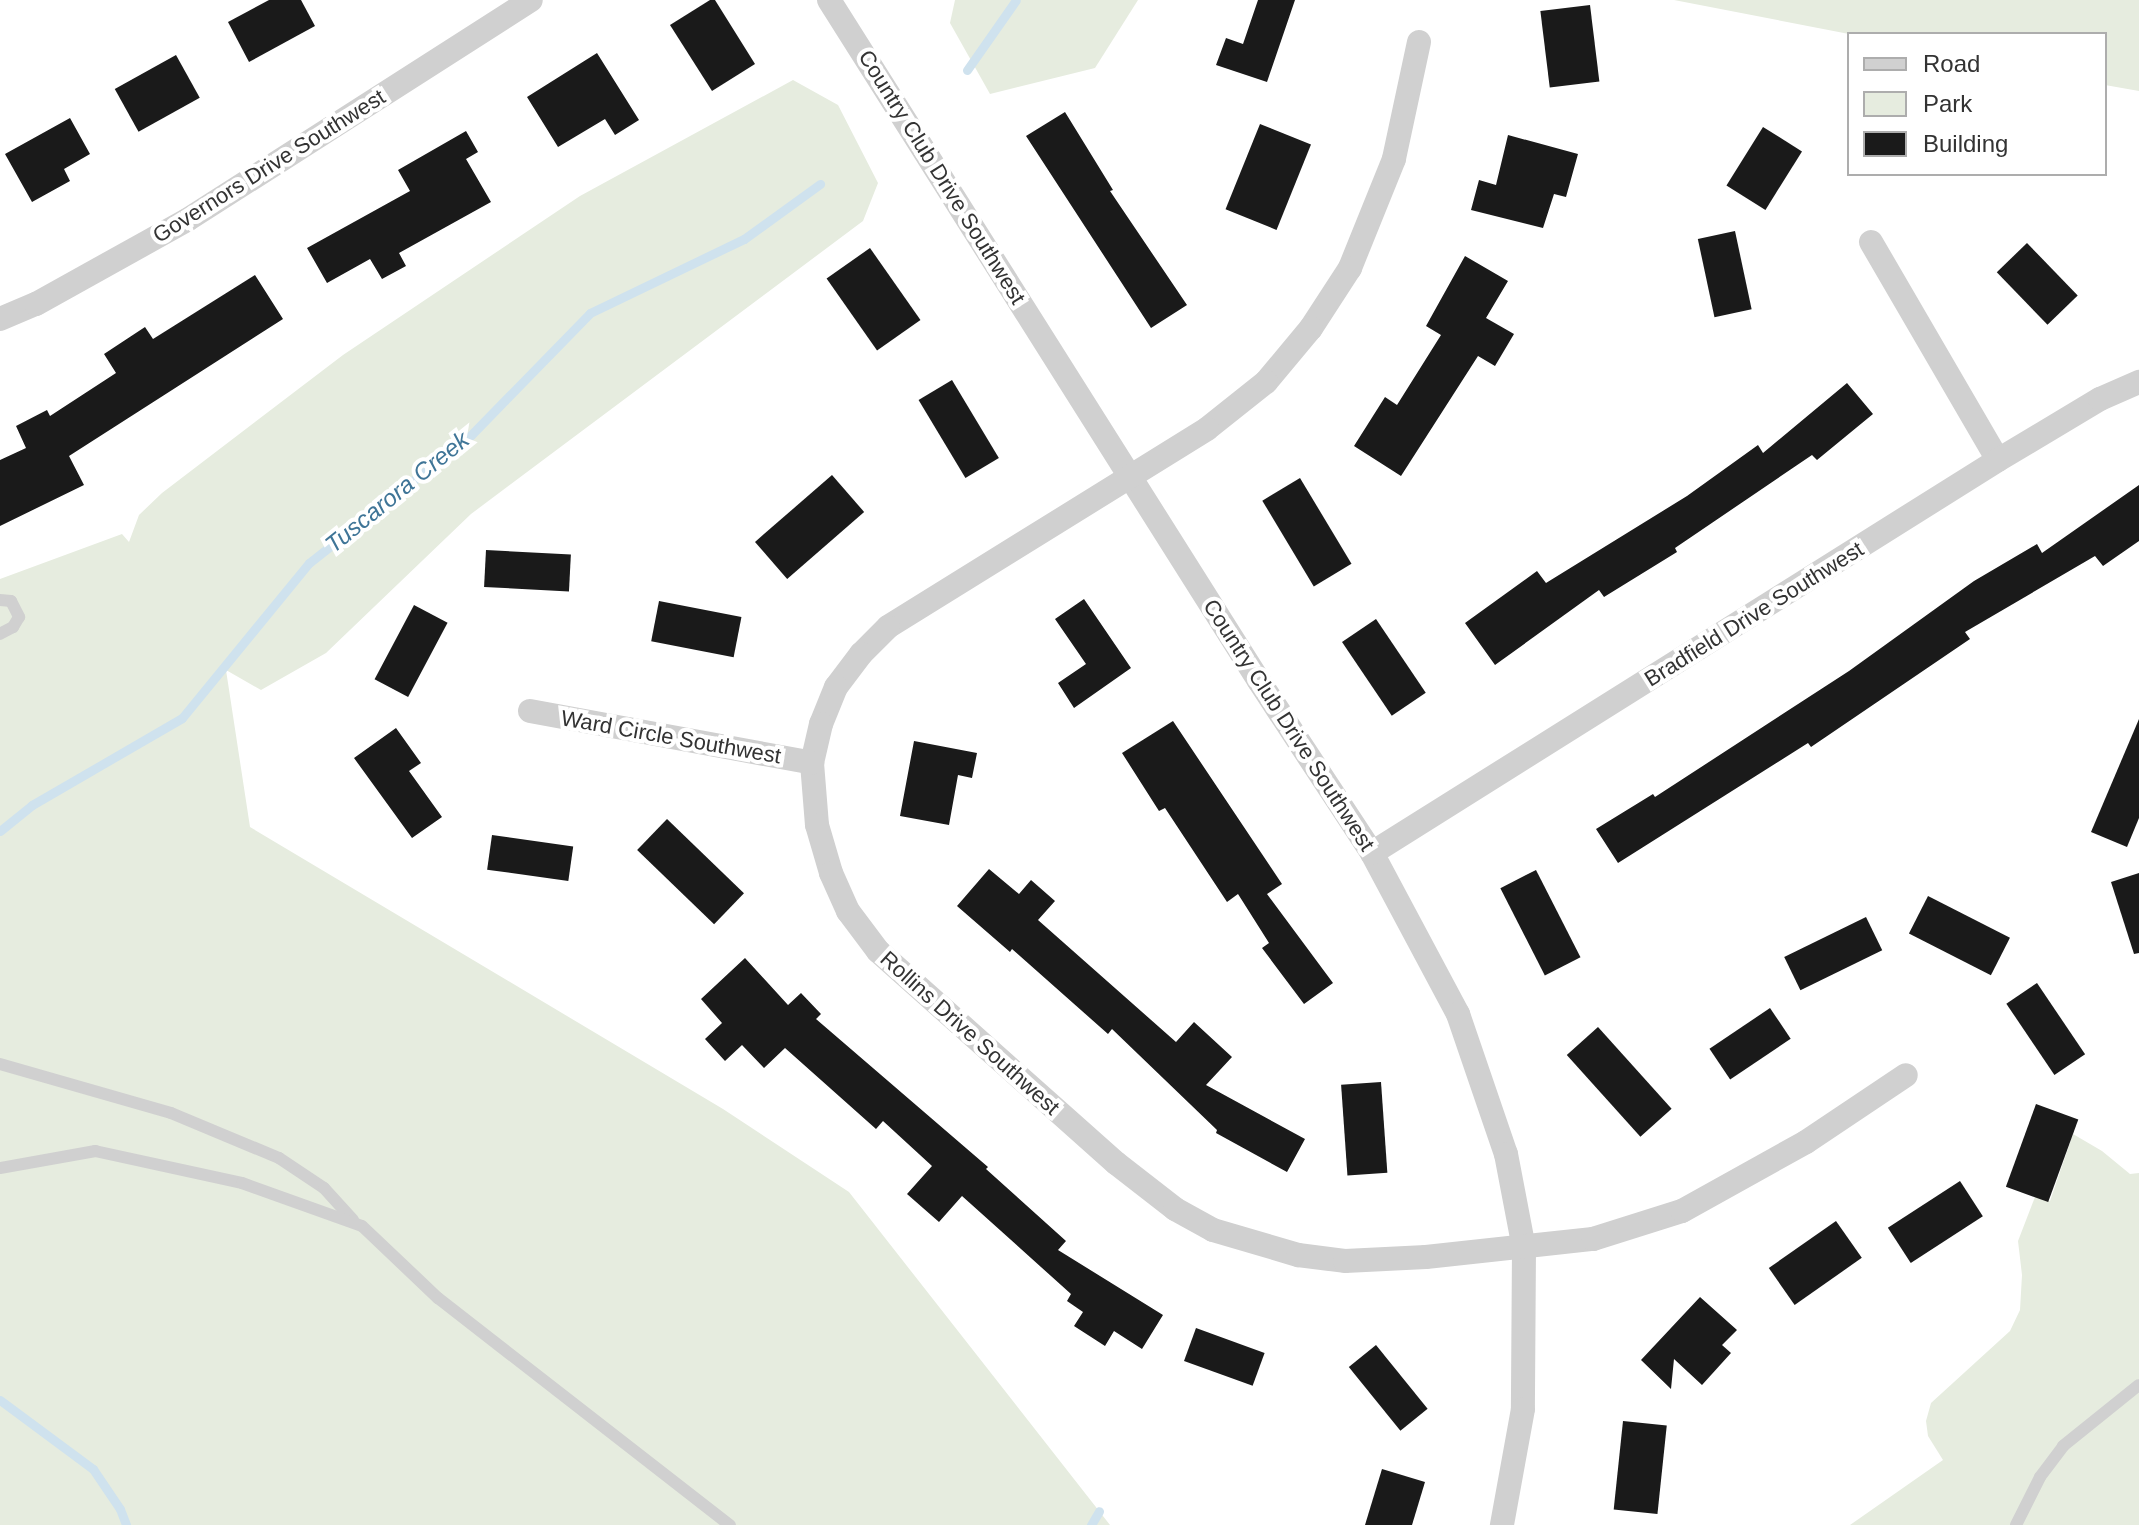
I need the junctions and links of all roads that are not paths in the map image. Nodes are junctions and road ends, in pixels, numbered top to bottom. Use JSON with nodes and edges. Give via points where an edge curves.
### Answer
{"nodes":[{"id":1,"x":531,"y":0,"type":"edge"},
{"id":2,"x":829,"y":0,"type":"edge"},
{"id":3,"x":1419,"y":42,"type":"dead end"},
{"id":4,"x":1871,"y":242,"type":"dead end"},
{"id":5,"x":0,"y":319,"type":"edge"},
{"id":6,"x":2139,"y":382,"type":"edge"},
{"id":7,"x":1998,"y":460,"type":"junction"},
{"id":8,"x":1132,"y":477,"type":"junction"},
{"id":9,"x":0,"y":600,"type":"edge"},
{"id":10,"x":0,"y":634,"type":"edge"},
{"id":11,"x":530,"y":711,"type":"dead end"},
{"id":12,"x":812,"y":763,"type":"junction"},
{"id":13,"x":1372,"y":853,"type":"junction"},
{"id":14,"x":0,"y":1064,"type":"edge"},
{"id":15,"x":1906,"y":1075,"type":"dead end"},
{"id":16,"x":0,"y":1168,"type":"edge"},
{"id":17,"x":362,"y":1226,"type":"junction"},
{"id":18,"x":1524,"y":1248,"type":"junction"},
{"id":19,"x":2139,"y":1385,"type":"edge"},
{"id":20,"x":730,"y":1525,"type":"edge"},
{"id":21,"x":1502,"y":1525,"type":"edge"},
{"id":22,"x":2016,"y":1525,"type":"edge"}],
"edges":[{"from":1,"to":5,"type":"street","name":"Governors Drive Southwest","via":[[187,220]]},
{"from":2,"to":8,"type":"street","name":"Country Club Drive Southwest"},
{"from":3,"to":8,"type":"street","name":"Rollins Drive Southwest","via":[[1394,159],[1374,212],[1350,268],[1311,328],[1266,382],[1207,429]]},
{"from":4,"to":7,"type":"street"},
{"from":6,"to":7,"type":"street","name":"Bradfield Drive Southwest","via":[[2100,399]]},
{"from":7,"to":13,"type":"street","name":"Bradfield Drive Southwest"},
{"from":8,"to":12,"type":"street","name":"Rollins Drive Southwest","via":[[888,627],[836,687]]},
{"from":8,"to":13,"type":"street","name":"Country Club Drive Southwest"},
{"from":9,"to":10,"type":"lane","via":[[11,601],[19,617]]},
{"from":11,"to":12,"type":"street","name":"Ward Circle Southwest"},
{"from":12,"to":18,"type":"street","name":"Rollins Drive Southwest","via":[[817,825],[831,873],[848,911],[878,951],[1175,1209],[1255,1245],[1345,1261]]},
{"from":13,"to":18,"type":"street","name":"Country Club Drive Southwest","via":[[1458,1014],[1506,1154]]},
{"from":14,"to":17,"type":"lane","via":[[171,1113],[279,1158],[324,1188],[343,1213]]},
{"from":15,"to":18,"type":"street","name":"Rollins Drive Southwest","via":[[1806,1142],[1682,1211],[1593,1239]]},
{"from":16,"to":17,"type":"lane","via":[[95,1151],[242,1183]]},
{"from":17,"to":20,"type":"lane","via":[[438,1298]]},
{"from":18,"to":21,"type":"street","name":"Country Club Drive Southwest","via":[[1523,1409]]},
{"from":19,"to":22,"type":"lane","via":[[2063,1446]]}]}
